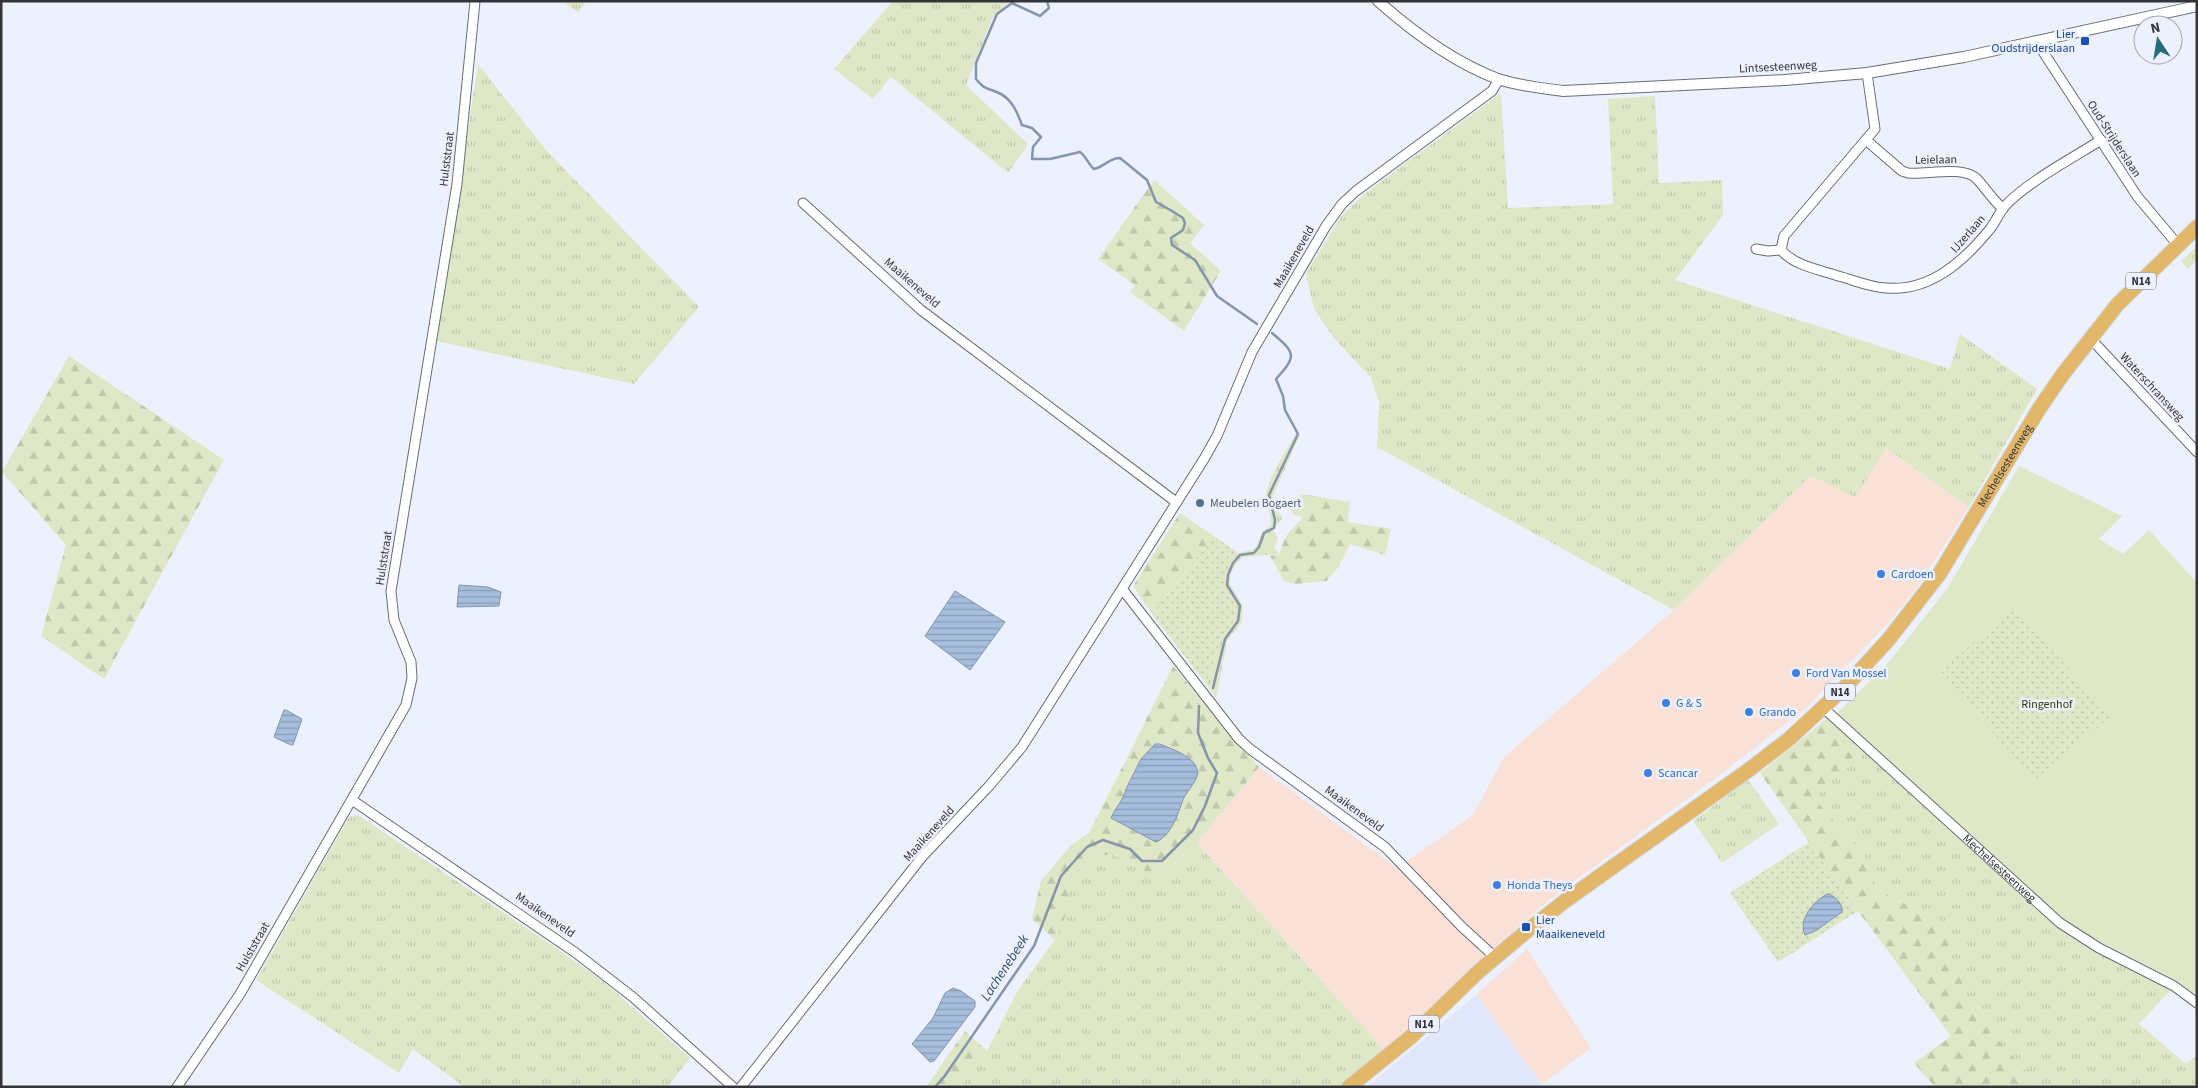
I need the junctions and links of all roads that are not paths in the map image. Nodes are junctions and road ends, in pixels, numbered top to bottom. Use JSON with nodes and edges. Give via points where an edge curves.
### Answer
{"nodes":[{"id":1,"x":475,"y":1,"type":"edge"},
{"id":2,"x":1378,"y":1,"type":"edge"},
{"id":3,"x":2197,"y":6,"type":"edge"},
{"id":4,"x":2036,"y":41,"type":"junction"},
{"id":5,"x":1867,"y":73,"type":"junction"},
{"id":6,"x":1499,"y":79,"type":"junction"},
{"id":7,"x":1866,"y":140,"type":"junction"},
{"id":8,"x":2100,"y":140,"type":"junction"},
{"id":9,"x":803,"y":203,"type":"dead end"},
{"id":10,"x":2003,"y":209,"type":"junction"},
{"id":11,"x":2197,"y":227,"type":"edge"},
{"id":12,"x":2178,"y":244,"type":"junction"},
{"id":13,"x":1756,"y":249,"type":"dead end"},
{"id":14,"x":1781,"y":250,"type":"junction"},
{"id":15,"x":2090,"y":338,"type":"junction"},
{"id":16,"x":2197,"y":452,"type":"edge"},
{"id":17,"x":1176,"y":502,"type":"junction"},
{"id":18,"x":1123,"y":590,"type":"junction"},
{"id":19,"x":1821,"y":708,"type":"junction"},
{"id":20,"x":352,"y":800,"type":"junction"},
{"id":21,"x":1496,"y":958,"type":"junction"},
{"id":22,"x":2197,"y":1003,"type":"edge"},
{"id":23,"x":177,"y":1087,"type":"edge"},
{"id":24,"x":733,"y":1087,"type":"edge"},
{"id":25,"x":741,"y":1087,"type":"edge"},
{"id":26,"x":1349,"y":1087,"type":"edge"},
{"id":27,"x":1364,"y":1087,"type":"edge"}],
"edges":[{"from":1,"to":20,"type":"street","name":"Hulststraat","via":[[457,184],[391,592],[394,620],[411,662],[412,678],[406,705]]},
{"from":2,"to":6,"type":"street","name":"Lintsesteenweg","via":[[1430,43],[1461,62]]},
{"from":3,"to":4,"type":"street","name":"Lintsesteenweg"},
{"from":4,"to":5,"type":"street","name":"Lintsesteenweg","via":[[1919,66]]},
{"from":4,"to":8,"type":"street","name":"Oud-Strijderslaan"},
{"from":5,"to":6,"type":"street","name":"Lintsesteenweg","via":[[1563,91]]},
{"from":5,"to":7,"type":"street","via":[[1875,129]]},
{"from":6,"to":17,"type":"street","name":"Maaikeneveld","via":[[1492,91],[1342,204],[1252,352],[1217,436]]},
{"from":7,"to":10,"type":"street","name":"Leielaan","via":[[1908,173],[1960,172],[1976,177]]},
{"from":7,"to":14,"type":"street","via":[[1784,236]]},
{"from":8,"to":10,"type":"street","name":"IJzerlaan","via":[[2029,187]]},
{"from":8,"to":12,"type":"street","name":"Oud-Strijderslaan","via":[[2137,196]]},
{"from":9,"to":17,"type":"street","name":"Maaikeneveld","via":[[922,310]]},
{"from":10,"to":14,"type":"street","name":"IJzerlaan","via":[[1990,230],[1960,263],[1931,280],[1906,288],[1864,284],[1788,259]]},
{"from":11,"to":12,"type":"main road","name":"Mechelsesteenweg","number":"N14"},
{"from":12,"to":15,"type":"main road","name":"Mechelsesteenweg","number":"N14","via":[[2117,305]]},
{"from":13,"to":14,"type":"street"},
{"from":15,"to":16,"type":"street","name":"Waterschransweg"},
{"from":15,"to":19,"type":"main road","name":"Mechelsesteenweg","number":"N14","via":[[2039,409],[1955,550],[1923,596],[1846,687]]},
{"from":17,"to":18,"type":"street","name":"Maaikeneveld"},
{"from":18,"to":21,"type":"street","name":"Maaikeneveld","via":[[1250,749],[1385,847]]},
{"from":18,"to":25,"type":"street","name":"Maaikeneveld","via":[[1022,747],[922,858]]},
{"from":19,"to":21,"type":"main road","name":"Mechelsesteenweg","number":"N14","via":[[1766,757],[1565,901]]},
{"from":19,"to":22,"type":"street","name":"Mechelsesteenweg","via":[[2060,924],[2174,986]]},
{"from":20,"to":23,"type":"street","name":"Hulststraat","via":[[240,994]]},
{"from":20,"to":24,"type":"street","name":"Maaikeneveld","via":[[576,953],[634,998]]},
{"from":21,"to":26,"type":"main road","name":"Mechelsesteenweg","number":"N14","via":[[1399,1047]]},
{"from":21,"to":27,"type":"main road","name":"Mechelsesteenweg","number":"N14","via":[[1430,1029]]}]}
